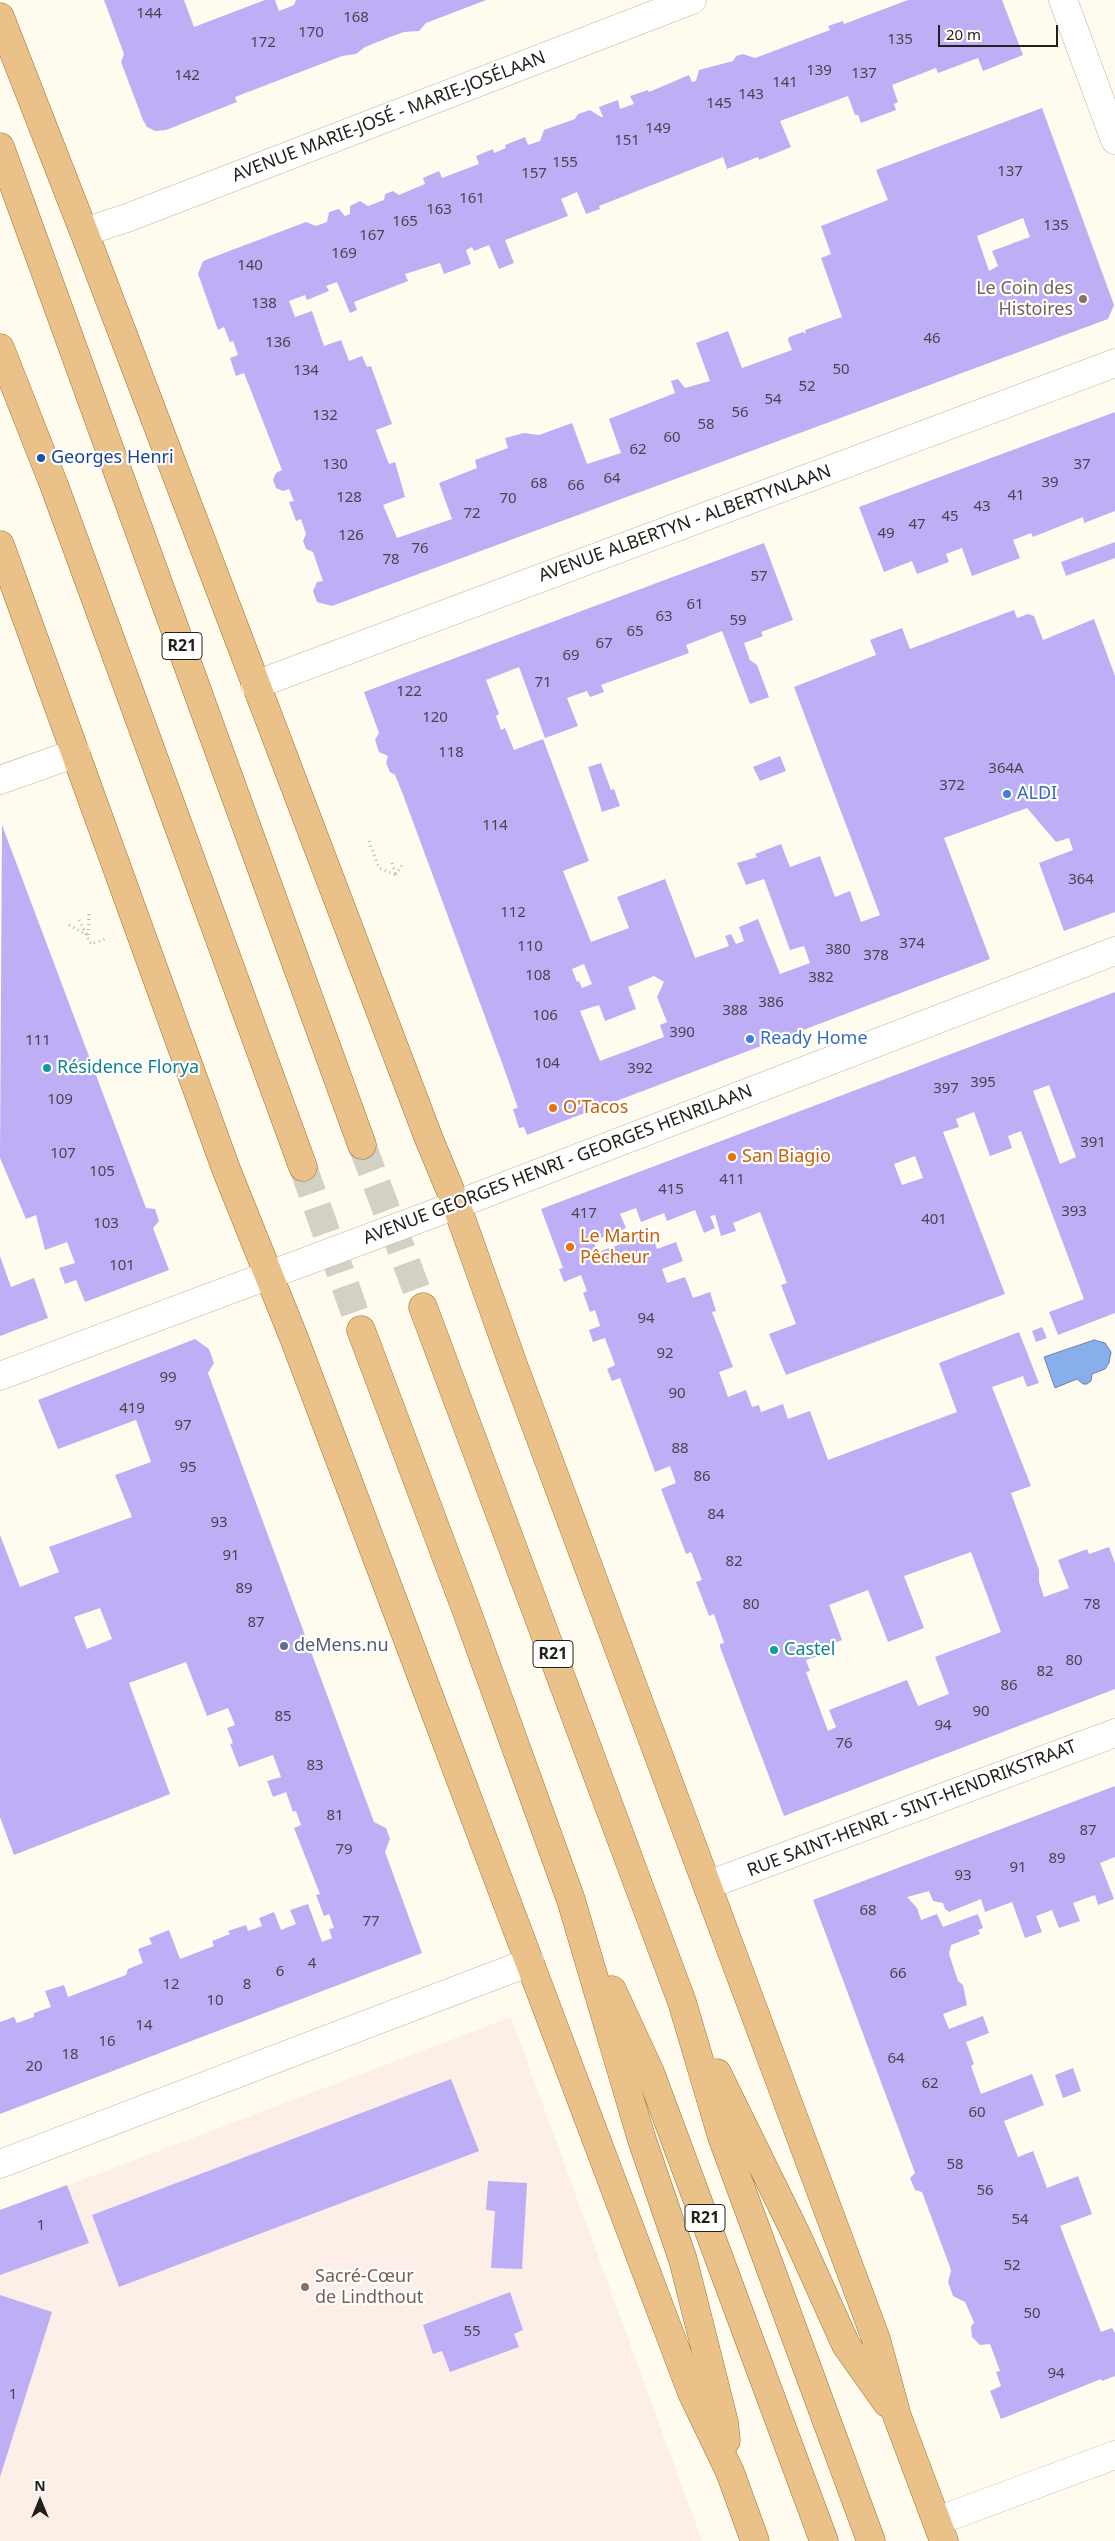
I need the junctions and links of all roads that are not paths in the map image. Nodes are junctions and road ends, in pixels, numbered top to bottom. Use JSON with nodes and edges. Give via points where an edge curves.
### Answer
{"nodes":[{"id":1,"x":692,"y":0,"type":"edge"},
{"id":2,"x":1063,"y":0,"type":"edge"},
{"id":3,"x":0,"y":17,"type":"edge"},
{"id":4,"x":1115,"y":140,"type":"edge"},
{"id":5,"x":0,"y":147,"type":"edge"},
{"id":6,"x":84,"y":232,"type":"junction"},
{"id":7,"x":0,"y":348,"type":"edge"},
{"id":8,"x":1115,"y":363,"type":"edge"},
{"id":9,"x":0,"y":544,"type":"edge"},
{"id":10,"x":255,"y":685,"type":"junction"},
{"id":11,"x":76,"y":753,"type":"junction"},
{"id":12,"x":0,"y":780,"type":"edge"},
{"id":13,"x":1115,"y":952,"type":"edge"},
{"id":14,"x":362,"y":1145,"type":"tunnel mouth"},
{"id":15,"x":303,"y":1167,"type":"tunnel mouth"},
{"id":16,"x":456,"y":1204,"type":"junction"},
{"id":17,"x":268,"y":1275,"type":"junction"},
{"id":18,"x":423,"y":1307,"type":"tunnel mouth"},
{"id":19,"x":361,"y":1330,"type":"tunnel mouth"},
{"id":20,"x":0,"y":1376,"type":"edge"},
{"id":21,"x":1115,"y":1733,"type":"edge"},
{"id":22,"x":708,"y":1885,"type":"junction"},
{"id":23,"x":571,"y":1900,"type":"junction"},
{"id":24,"x":530,"y":1962,"type":"junction"},
{"id":25,"x":682,"y":2002,"type":"junction"},
{"id":26,"x":0,"y":2164,"type":"edge"},
{"id":27,"x":897,"y":2416,"type":"junction"},
{"id":28,"x":1115,"y":2454,"type":"edge"},
{"id":29,"x":730,"y":2472,"type":"junction"},
{"id":30,"x":941,"y":2531,"type":"edge"},
{"id":31,"x":755,"y":2541,"type":"edge"},
{"id":32,"x":824,"y":2541,"type":"edge"},
{"id":33,"x":872,"y":2541,"type":"edge"}],
"edges":[{"from":1,"to":6,"type":"street","name":"AVENUE MARIE-JOSÉ - MARIE-JOSÉLAAN","via":[[136,215]]},
{"from":2,"to":4,"type":"street"},
{"from":3,"to":6,"type":"main road"},
{"from":5,"to":14,"type":"main road","number":"R21"},
{"from":6,"to":10,"type":"main road"},
{"from":7,"to":15,"type":"main road","via":[[57,494]]},
{"from":8,"to":10,"type":"street","name":"AVENUE ALBERTYN - ALBERTYNLAAN"},
{"from":9,"to":11,"type":"main road"},
{"from":10,"to":16,"type":"main road"},
{"from":11,"to":12,"type":"street"},
{"from":11,"to":17,"type":"main road","via":[[226,1169]]},
{"from":13,"to":16,"type":"street","name":"AVENUE GEORGES HENRI - GEORGES HENRILAAN"},
{"from":16,"to":17,"type":"street","name":"AVENUE GEORGES HENRI - GEORGES HENRILAAN"},
{"from":16,"to":22,"type":"main road"},
{"from":17,"to":20,"type":"street","name":"AVENUE GEORGES HENRI - GEORGES HENRILAAN"},
{"from":17,"to":24,"type":"main road"},
{"from":18,"to":25,"type":"main road","number":"R21"},
{"from":19,"to":23,"type":"main road","number":"R21"},
{"from":21,"to":22,"type":"street","name":"RUE SAINT-HENRI - SINT-HENDRIKSTRAAT"},
{"from":22,"to":27,"type":"main road","via":[[876,2339]]},
{"from":23,"to":29,"type":"main road","via":[[641,2137],[683,2260],[724,2422]]},
{"from":23,"to":32,"type":"main road","number":"R21","via":[[650,2072]]},
{"from":24,"to":26,"type":"street"},
{"from":24,"to":29,"type":"main road","via":[[692,2393]]},
{"from":25,"to":27,"type":"main road","via":[[796,2234],[846,2345]]},
{"from":25,"to":33,"type":"main road","number":"R21","via":[[722,2137]]},
{"from":27,"to":30,"type":"main road"},
{"from":28,"to":30,"type":"street"},
{"from":29,"to":31,"type":"main road"}]}
